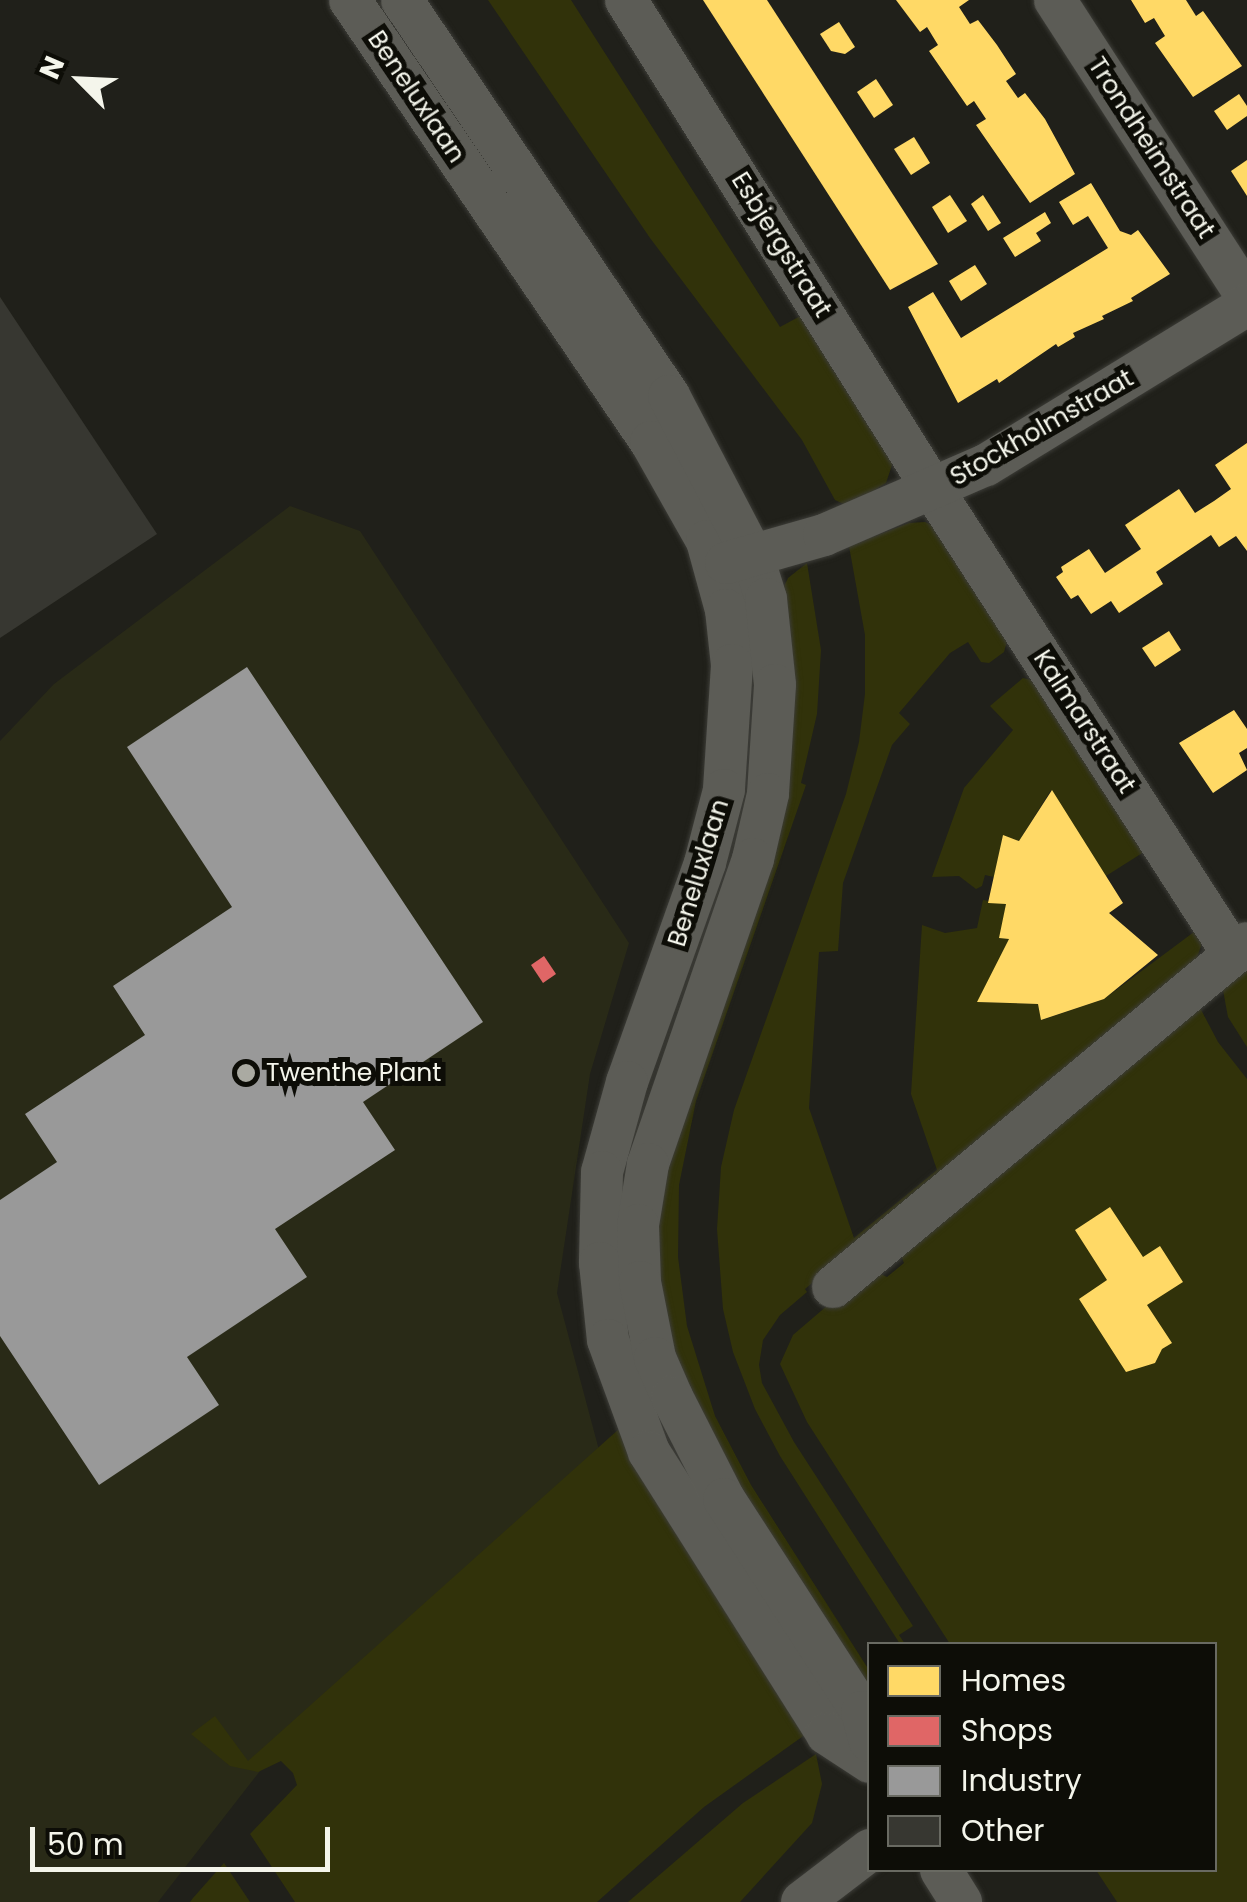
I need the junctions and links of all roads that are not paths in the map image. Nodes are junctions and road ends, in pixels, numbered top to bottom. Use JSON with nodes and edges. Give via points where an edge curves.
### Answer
{"nodes":[{"id":1,"x":350,"y":0,"type":"edge"},
{"id":2,"x":402,"y":0,"type":"edge"},
{"id":3,"x":626,"y":0,"type":"edge"},
{"id":4,"x":1055,"y":0,"type":"edge"},
{"id":5,"x":1247,"y":297,"type":"edge"},
{"id":6,"x":1247,"y":305,"type":"edge"},
{"id":7,"x":934,"y":491,"type":"junction"},
{"id":8,"x":733,"y":561,"type":"junction"},
{"id":9,"x":1240,"y":948,"type":"edge"},
{"id":10,"x":833,"y":1288,"type":"dead end"},
{"id":11,"x":867,"y":1730,"type":"edge"},
{"id":12,"x":867,"y":1760,"type":"edge"},
{"id":13,"x":867,"y":1852,"type":"edge"},
{"id":14,"x":942,"y":1872,"type":"edge"},
{"id":15,"x":802,"y":1902,"type":"edge"},
{"id":16,"x":961,"y":1902,"type":"edge"}],
"edges":[{"from":1,"to":8,"type":"street","name":"Beneluxlaan","via":[[651,442],[707,541]]},
{"from":2,"to":8,"type":"street","name":"Beneluxlaan","via":[[669,396]]},
{"from":3,"to":7,"type":"street","name":"Esbjergstraat"},
{"from":4,"to":5,"type":"street","name":"Trondheimstraat"},
{"from":6,"to":7,"type":"street","name":"Stockholmstraat"},
{"from":7,"to":8,"type":"street","name":"Stockholmstraat","via":[[824,535]]},
{"from":7,"to":9,"type":"street","name":"Kalmarstraat"},
{"from":8,"to":11,"type":"street","name":"Beneluxlaan","via":[[774,643],[775,742],[753,859],[648,1164],[638,1225],[640,1282],[672,1397],[724,1499],[862,1712]]},
{"from":8,"to":12,"type":"street","name":"Beneluxlaan","via":[[726,610],[732,664],[724,790],[602,1172],[600,1263],[608,1340],[650,1452],[827,1734]]},
{"from":9,"to":10,"type":"street","name":"Kalmarstraat"},
{"from":13,"to":15,"type":"street"},
{"from":14,"to":16,"type":"street"}]}
